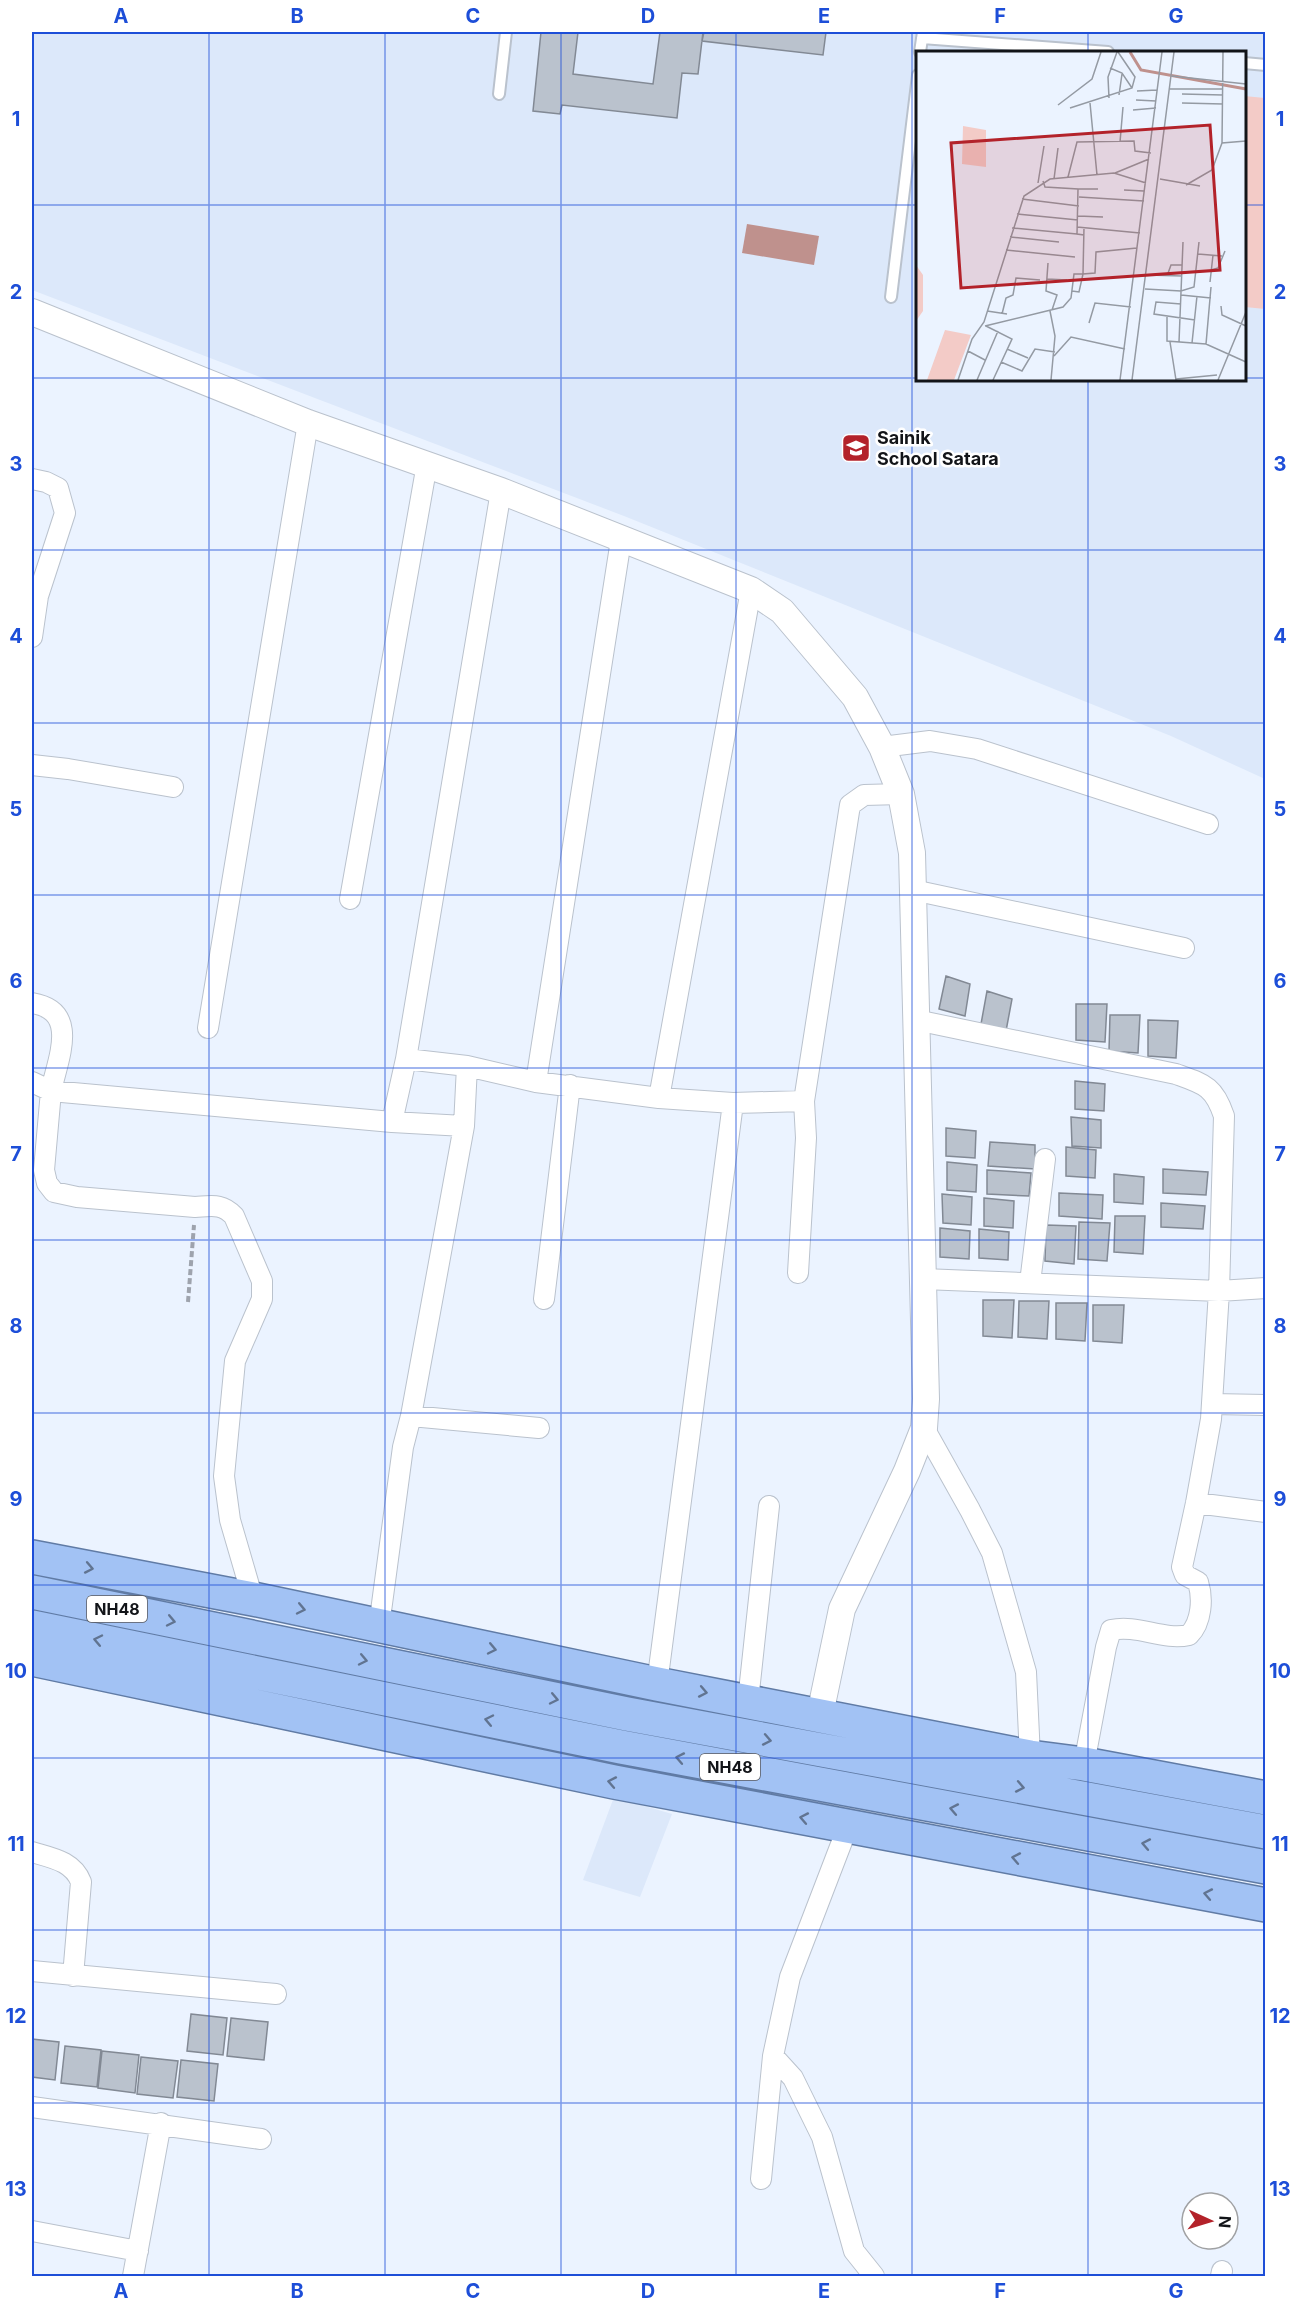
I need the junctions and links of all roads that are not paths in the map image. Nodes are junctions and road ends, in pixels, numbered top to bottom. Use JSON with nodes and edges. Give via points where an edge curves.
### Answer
{"nodes":[{"id":1,"x":506,"y":32,"type":"edge"},
{"id":2,"x":922,"y":35,"type":"edge"},
{"id":3,"x":920,"y":51,"type":"edge"},
{"id":4,"x":1097,"y":51,"type":"edge"},
{"id":5,"x":1246,"y":63,"type":"edge"},
{"id":6,"x":1266,"y":65,"type":"edge"},
{"id":7,"x":916,"y":91,"type":"edge"},
{"id":8,"x":499,"y":94,"type":"dead end"},
{"id":9,"x":891,"y":297,"type":"dead end"},
{"id":10,"x":32,"y":312,"type":"edge"},
{"id":11,"x":308,"y":423,"type":"junction"},
{"id":12,"x":427,"y":464,"type":"junction"},
{"id":13,"x":32,"y":479,"type":"edge"},
{"id":14,"x":501,"y":491,"type":"junction"},
{"id":15,"x":621,"y":540,"type":"junction"},
{"id":16,"x":751,"y":590,"type":"junction"},
{"id":17,"x":32,"y":637,"type":"edge"},
{"id":18,"x":882,"y":747,"type":"junction"},
{"id":19,"x":32,"y":765,"type":"edge"},
{"id":20,"x":173,"y":787,"type":"dead end"},
{"id":21,"x":901,"y":794,"type":"junction"},
{"id":22,"x":1208,"y":824,"type":"dead end"},
{"id":23,"x":913,"y":890,"type":"junction"},
{"id":24,"x":350,"y":899,"type":"dead end"},
{"id":25,"x":1184,"y":948,"type":"dead end"},
{"id":26,"x":32,"y":1003,"type":"edge"},
{"id":27,"x":916,"y":1020,"type":"junction"},
{"id":28,"x":208,"y":1028,"type":"dead end"},
{"id":29,"x":406,"y":1059,"type":"junction"},
{"id":30,"x":467,"y":1066,"type":"junction"},
{"id":31,"x":32,"y":1082,"type":"edge"},
{"id":32,"x":536,"y":1082,"type":"junction"},
{"id":33,"x":570,"y":1085,"type":"junction"},
{"id":34,"x":51,"y":1091,"type":"junction"},
{"id":35,"x":659,"y":1098,"type":"junction"},
{"id":36,"x":804,"y":1101,"type":"junction"},
{"id":37,"x":733,"y":1103,"type":"junction"},
{"id":38,"x":392,"y":1122,"type":"junction"},
{"id":39,"x":464,"y":1126,"type":"junction"},
{"id":40,"x":1045,"y":1159,"type":"dead end"},
{"id":41,"x":798,"y":1273,"type":"dead end"},
{"id":42,"x":923,"y":1278,"type":"junction"},
{"id":43,"x":1030,"y":1283,"type":"junction"},
{"id":44,"x":1266,"y":1288,"type":"edge"},
{"id":45,"x":1219,"y":1291,"type":"junction"},
{"id":46,"x":544,"y":1299,"type":"dead end"},
{"id":47,"x":1212,"y":1404,"type":"junction"},
{"id":48,"x":1266,"y":1405,"type":"edge"},
{"id":49,"x":411,"y":1416,"type":"junction"},
{"id":50,"x":539,"y":1428,"type":"dead end"},
{"id":51,"x":924,"y":1428,"type":"junction"},
{"id":52,"x":1196,"y":1503,"type":"junction"},
{"id":53,"x":770,"y":1506,"type":"dead end"},
{"id":54,"x":1266,"y":1512,"type":"edge"},
{"id":55,"x":32,"y":1557,"type":"edge"},
{"id":56,"x":32,"y":1592,"type":"edge"},
{"id":57,"x":253,"y":1599,"type":"junction"},
{"id":58,"x":379,"y":1626,"type":"junction"},
{"id":59,"x":32,"y":1627,"type":"edge"},
{"id":60,"x":32,"y":1659,"type":"edge"},
{"id":61,"x":657,"y":1684,"type":"junction"},
{"id":62,"x":748,"y":1701,"type":"junction"},
{"id":63,"x":820,"y":1714,"type":"junction"},
{"id":64,"x":1030,"y":1756,"type":"junction"},
{"id":65,"x":1084,"y":1764,"type":"junction"},
{"id":66,"x":1266,"y":1798,"type":"edge"},
{"id":67,"x":848,"y":1826,"type":"junction"},
{"id":68,"x":1266,"y":1832,"type":"edge"},
{"id":69,"x":32,"y":1852,"type":"edge"},
{"id":70,"x":1266,"y":1867,"type":"edge"},
{"id":71,"x":1266,"y":1905,"type":"edge"},
{"id":72,"x":32,"y":1971,"type":"edge"},
{"id":73,"x":73,"y":1976,"type":"junction"},
{"id":74,"x":276,"y":1994,"type":"dead end"},
{"id":75,"x":773,"y":2056,"type":"junction"},
{"id":76,"x":32,"y":2108,"type":"edge"},
{"id":77,"x":161,"y":2123,"type":"junction"},
{"id":78,"x":261,"y":2139,"type":"dead end"},
{"id":79,"x":761,"y":2178,"type":"dead end"},
{"id":80,"x":32,"y":2231,"type":"edge"},
{"id":81,"x":138,"y":2251,"type":"junction"},
{"id":82,"x":133,"y":2277,"type":"edge"},
{"id":83,"x":874,"y":2277,"type":"edge"}],
"edges":[{"from":1,"to":8,"type":"lane"},
{"from":2,"to":3,"type":"lane"},
{"from":2,"to":4,"type":"lane"},
{"from":5,"to":6,"type":"lane"},
{"from":7,"to":9,"type":"lane"},
{"from":10,"to":11,"type":"street"},
{"from":11,"to":12,"type":"street"},
{"from":11,"to":28,"type":"street"},
{"from":12,"to":14,"type":"street"},
{"from":12,"to":24,"type":"street"},
{"from":13,"to":17,"type":"street","via":[[58,488],[65,513],[38,596]]},
{"from":14,"to":15,"type":"street"},
{"from":14,"to":29,"type":"street"},
{"from":15,"to":16,"type":"street"},
{"from":15,"to":32,"type":"street"},
{"from":16,"to":18,"type":"street","via":[[782,611],[855,697]]},
{"from":16,"to":35,"type":"street"},
{"from":18,"to":21,"type":"street"},
{"from":18,"to":22,"type":"street","via":[[930,741],[977,749]]},
{"from":19,"to":20,"type":"street"},
{"from":21,"to":23,"type":"street","via":[[912,852]]},
{"from":21,"to":36,"type":"street","via":[[864,795],[850,806]]},
{"from":23,"to":25,"type":"street"},
{"from":23,"to":27,"type":"street"},
{"from":26,"to":34,"type":"street","via":[[52,1010],[59,1018],[63,1035]]},
{"from":27,"to":42,"type":"street"},
{"from":27,"to":45,"type":"street","via":[[1176,1074],[1206,1085],[1218,1098],[1224,1116]]},
{"from":29,"to":30,"type":"street"},
{"from":29,"to":38,"type":"street"},
{"from":30,"to":32,"type":"street"},
{"from":30,"to":39,"type":"street"},
{"from":31,"to":34,"type":"street"},
{"from":32,"to":33,"type":"street"},
{"from":33,"to":35,"type":"street"},
{"from":33,"to":46,"type":"street"},
{"from":34,"to":38,"type":"street"},
{"from":34,"to":57,"type":"street","via":[[44,1170],[54,1192],[227,1208],[262,1281],[262,1299],[235,1360],[224,1476],[230,1520]]},
{"from":35,"to":37,"type":"street"},
{"from":36,"to":37,"type":"street"},
{"from":36,"to":41,"type":"street","via":[[806,1138]]},
{"from":37,"to":61,"type":"street"},
{"from":38,"to":39,"type":"street"},
{"from":39,"to":49,"type":"street"},
{"from":40,"to":43,"type":"street"},
{"from":42,"to":43,"type":"street"},
{"from":42,"to":51,"type":"street"},
{"from":43,"to":45,"type":"street"},
{"from":44,"to":45,"type":"street"},
{"from":45,"to":47,"type":"street"},
{"from":47,"to":48,"type":"street"},
{"from":47,"to":52,"type":"street"},
{"from":49,"to":50,"type":"street"},
{"from":49,"to":58,"type":"street","via":[[403,1447]]},
{"from":51,"to":63,"type":"street","via":[[842,1609]]},
{"from":51,"to":64,"type":"street","via":[[992,1553],[1026,1672]]},
{"from":52,"to":54,"type":"street"},
{"from":52,"to":65,"type":"street","via":[[1182,1567],[1185,1575],[1198,1582],[1201,1592],[1198,1623],[1190,1635],[1179,1638],[1125,1627],[1111,1630]]},
{"from":53,"to":62,"type":"street"},
{"from":55,"to":57,"type":"highway","one_way":true},
{"from":56,"to":68,"type":"highway","number":"NH48","one_way":true,"via":[[627,1714]]},
{"from":57,"to":58,"type":"highway","one_way":true},
{"from":58,"to":61,"type":"highway","one_way":true},
{"from":70,"to":59,"type":"highway","number":"NH48","one_way":true,"via":[[621,1747]]},
{"from":67,"to":60,"type":"highway","one_way":true,"via":[[614,1782]]},
{"from":61,"to":62,"type":"highway","one_way":true},
{"from":62,"to":63,"type":"highway"},
{"from":63,"to":64,"type":"highway"},
{"from":64,"to":65,"type":"highway"},
{"from":65,"to":66,"type":"highway"},
{"from":71,"to":67,"type":"highway","one_way":true},
{"from":67,"to":75,"type":"street","via":[[790,1977]]},
{"from":69,"to":73,"type":"street","via":[[65,1862],[77,1872],[81,1882]]},
{"from":72,"to":73,"type":"street"},
{"from":73,"to":74,"type":"street"},
{"from":75,"to":79,"type":"street"},
{"from":75,"to":83,"type":"street","via":[[793,2078],[822,2137],[854,2251]]},
{"from":76,"to":77,"type":"street"},
{"from":77,"to":78,"type":"street"},
{"from":77,"to":81,"type":"street"},
{"from":80,"to":81,"type":"street"},
{"from":81,"to":82,"type":"street"}]}
